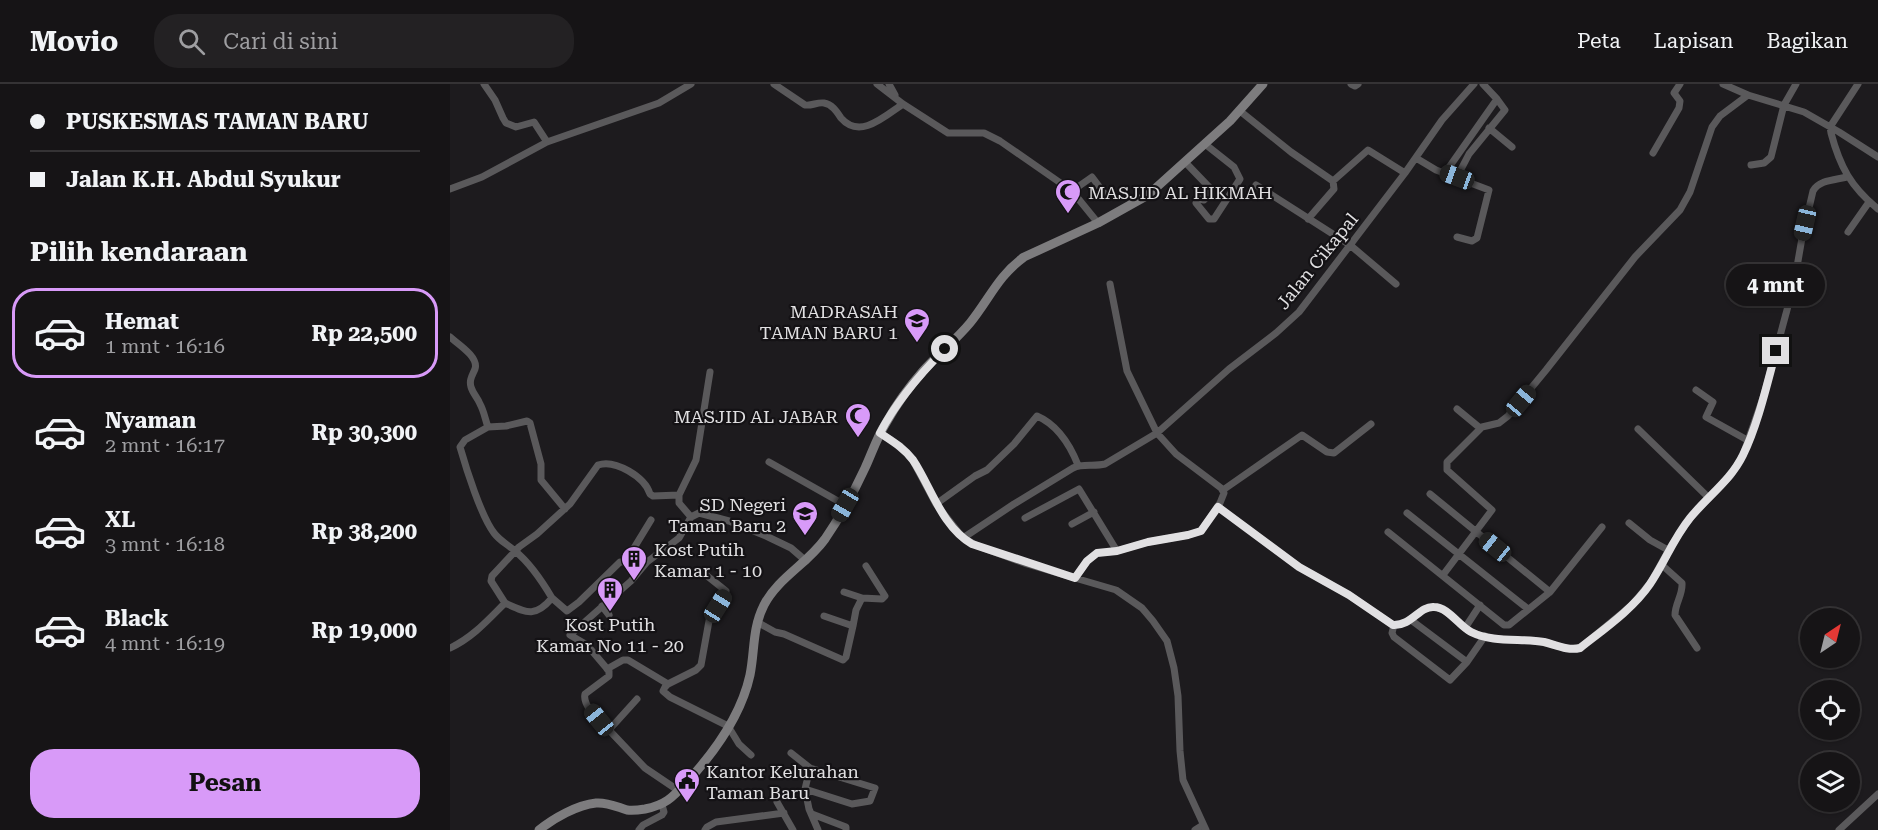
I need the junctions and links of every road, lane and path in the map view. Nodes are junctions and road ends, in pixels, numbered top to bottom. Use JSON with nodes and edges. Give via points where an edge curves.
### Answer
{"nodes":[{"id":1,"x":484,"y":84,"type":"edge"},
{"id":2,"x":691,"y":84,"type":"edge"},
{"id":3,"x":774,"y":84,"type":"edge"},
{"id":4,"x":877,"y":84,"type":"edge"},
{"id":5,"x":889,"y":84,"type":"edge"},
{"id":6,"x":1263,"y":84,"type":"edge"},
{"id":7,"x":1352,"y":84,"type":"edge"},
{"id":8,"x":1358,"y":84,"type":"edge"},
{"id":9,"x":1474,"y":84,"type":"edge"},
{"id":10,"x":1483,"y":84,"type":"edge"},
{"id":11,"x":1680,"y":84,"type":"edge"},
{"id":12,"x":1724,"y":84,"type":"edge"},
{"id":13,"x":1796,"y":84,"type":"edge"},
{"id":14,"x":1858,"y":84,"type":"edge"},
{"id":15,"x":1748,"y":95,"type":"junction"},
{"id":16,"x":1497,"y":99,"type":"junction"},
{"id":17,"x":903,"y":104,"type":"junction"},
{"id":18,"x":1784,"y":105,"type":"junction"},
{"id":19,"x":1240,"y":111,"type":"junction"},
{"id":20,"x":1830,"y":127,"type":"junction"},
{"id":21,"x":1490,"y":128,"type":"junction"},
{"id":22,"x":547,"y":142,"type":"junction"},
{"id":23,"x":1205,"y":144,"type":"junction"},
{"id":24,"x":1878,"y":146,"type":"edge"},
{"id":25,"x":1512,"y":147,"type":"dead end"},
{"id":26,"x":1653,"y":153,"type":"dead end"},
{"id":27,"x":1875,"y":155,"type":"edge"},
{"id":28,"x":1416,"y":158,"type":"junction"},
{"id":29,"x":1185,"y":162,"type":"junction"},
{"id":30,"x":1751,"y":165,"type":"dead end"},
{"id":31,"x":1405,"y":173,"type":"junction"},
{"id":32,"x":1445,"y":173,"type":"junction"},
{"id":33,"x":1457,"y":177,"type":"junction"},
{"id":34,"x":1847,"y":177,"type":"junction"},
{"id":35,"x":1333,"y":181,"type":"junction"},
{"id":36,"x":1256,"y":185,"type":"dead end"},
{"id":37,"x":450,"y":189,"type":"edge"},
{"id":38,"x":1072,"y":191,"type":"junction"},
{"id":39,"x":1104,"y":193,"type":"dead end"},
{"id":40,"x":1869,"y":202,"type":"junction"},
{"id":41,"x":1878,"y":209,"type":"edge"},
{"id":42,"x":1308,"y":219,"type":"junction"},
{"id":43,"x":1098,"y":223,"type":"junction"},
{"id":44,"x":1848,"y":232,"type":"dead end"},
{"id":45,"x":1457,"y":237,"type":"dead end"},
{"id":46,"x":1350,"y":245,"type":"junction"},
{"id":47,"x":1110,"y":284,"type":"dead end"},
{"id":48,"x":1396,"y":284,"type":"dead end"},
{"id":49,"x":450,"y":337,"type":"edge"},
{"id":50,"x":710,"y":372,"type":"dead end"},
{"id":51,"x":1696,"y":390,"type":"dead end"},
{"id":52,"x":1457,"y":409,"type":"dead end"},
{"id":53,"x":1371,"y":424,"type":"dead end"},
{"id":54,"x":488,"y":427,"type":"junction"},
{"id":55,"x":1480,"y":429,"type":"junction"},
{"id":56,"x":1638,"y":429,"type":"dead end"},
{"id":57,"x":880,"y":433,"type":"junction"},
{"id":58,"x":1157,"y":433,"type":"junction"},
{"id":59,"x":1749,"y":441,"type":"junction"},
{"id":60,"x":769,"y":462,"type":"dead end"},
{"id":61,"x":1078,"y":465,"type":"junction"},
{"id":62,"x":1223,"y":490,"type":"junction"},
{"id":63,"x":1430,"y":494,"type":"dead end"},
{"id":64,"x":679,"y":495,"type":"junction"},
{"id":65,"x":1709,"y":498,"type":"junction"},
{"id":66,"x":936,"y":504,"type":"junction"},
{"id":67,"x":845,"y":505,"type":"junction"},
{"id":68,"x":1218,"y":507,"type":"junction"},
{"id":69,"x":565,"y":509,"type":"junction"},
{"id":70,"x":1094,"y":512,"type":"junction"},
{"id":71,"x":1407,"y":513,"type":"dead end"},
{"id":72,"x":691,"y":517,"type":"junction"},
{"id":73,"x":1025,"y":518,"type":"dead end"},
{"id":74,"x":651,"y":520,"type":"dead end"},
{"id":75,"x":1072,"y":524,"type":"dead end"},
{"id":76,"x":1629,"y":524,"type":"dead end"},
{"id":77,"x":1602,"y":527,"type":"dead end"},
{"id":78,"x":1388,"y":532,"type":"dead end"},
{"id":79,"x":1477,"y":532,"type":"junction"},
{"id":80,"x":963,"y":538,"type":"junction"},
{"id":81,"x":1668,"y":550,"type":"junction"},
{"id":82,"x":515,"y":551,"type":"junction"},
{"id":83,"x":1117,"y":551,"type":"junction"},
{"id":84,"x":1460,"y":554,"type":"junction"},
{"id":85,"x":626,"y":561,"type":"junction"},
{"id":86,"x":806,"y":561,"type":"junction"},
{"id":87,"x":647,"y":562,"type":"junction"},
{"id":88,"x":1662,"y":565,"type":"junction"},
{"id":89,"x":866,"y":566,"type":"dead end"},
{"id":90,"x":706,"y":575,"type":"dead end"},
{"id":91,"x":1443,"y":575,"type":"junction"},
{"id":92,"x":1075,"y":578,"type":"junction"},
{"id":93,"x":844,"y":592,"type":"dead end"},
{"id":94,"x":1550,"y":592,"type":"junction"},
{"id":95,"x":552,"y":598,"type":"junction"},
{"id":96,"x":862,"y":598,"type":"junction"},
{"id":97,"x":506,"y":603,"type":"junction"},
{"id":98,"x":1480,"y":605,"type":"junction"},
{"id":99,"x":602,"y":606,"type":"junction"},
{"id":100,"x":1528,"y":609,"type":"junction"},
{"id":101,"x":609,"y":615,"type":"dead end"},
{"id":102,"x":824,"y":616,"type":"dead end"},
{"id":103,"x":1411,"y":620,"type":"junction"},
{"id":104,"x":757,"y":622,"type":"junction"},
{"id":105,"x":1394,"y":625,"type":"junction"},
{"id":106,"x":853,"y":626,"type":"junction"},
{"id":107,"x":1465,"y":628,"type":"junction"},
{"id":108,"x":1488,"y":637,"type":"junction"},
{"id":109,"x":450,"y":648,"type":"edge"},
{"id":110,"x":1697,"y":648,"type":"dead end"},
{"id":111,"x":1467,"y":662,"type":"junction"},
{"id":112,"x":607,"y":669,"type":"junction"},
{"id":113,"x":668,"y":684,"type":"junction"},
{"id":114,"x":637,"y":699,"type":"dead end"},
{"id":115,"x":728,"y":726,"type":"junction"},
{"id":116,"x":609,"y":730,"type":"junction"},
{"id":117,"x":791,"y":753,"type":"dead end"},
{"id":118,"x":751,"y":755,"type":"dead end"},
{"id":119,"x":810,"y":768,"type":"junction"},
{"id":120,"x":805,"y":789,"type":"junction"},
{"id":121,"x":679,"y":791,"type":"junction"},
{"id":122,"x":1878,"y":794,"type":"edge"},
{"id":123,"x":777,"y":801,"type":"dead end"},
{"id":124,"x":662,"y":805,"type":"junction"},
{"id":125,"x":784,"y":813,"type":"junction"},
{"id":126,"x":812,"y":814,"type":"junction"},
{"id":127,"x":1205,"y":827,"type":"edge"},
{"id":128,"x":539,"y":830,"type":"edge"},
{"id":129,"x":639,"y":830,"type":"edge"},
{"id":130,"x":705,"y":830,"type":"edge"},
{"id":131,"x":793,"y":830,"type":"edge"},
{"id":132,"x":818,"y":830,"type":"edge"},
{"id":133,"x":846,"y":830,"type":"edge"},
{"id":134,"x":1195,"y":830,"type":"edge"},
{"id":135,"x":1839,"y":830,"type":"edge"}],
"edges":[{"from":1,"to":22,"type":"street","via":[[506,123],[516,127],[534,122]]},
{"from":2,"to":22,"type":"street","via":[[659,104]]},
{"from":3,"to":17,"type":"street","via":[[805,105],[831,105],[847,124],[859,128]]},
{"from":4,"to":17,"type":"street"},
{"from":5,"to":17,"type":"street"},
{"from":6,"to":19,"type":"street"},
{"from":7,"to":8,"type":"street"},
{"from":9,"to":28,"type":"street","name":"Jalan Cikapal"},
{"from":10,"to":16,"type":"street"},
{"from":11,"to":26,"type":"street","via":[[1674,93],[1680,101],[1679,108]]},
{"from":12,"to":15,"type":"street"},
{"from":13,"to":18,"type":"street"},
{"from":14,"to":20,"type":"street"},
{"from":15,"to":18,"type":"street"},
{"from":15,"to":55,"type":"street","via":[[1712,127],[1687,201],[1680,210],[1635,257],[1508,416]]},
{"from":16,"to":21,"type":"street","via":[[1505,110]]},
{"from":16,"to":32,"type":"street"},
{"from":17,"to":38,"type":"street","via":[[948,133],[989,135]]},
{"from":18,"to":20,"type":"street"},
{"from":18,"to":30,"type":"street","via":[[1771,157]]},
{"from":19,"to":23,"type":"street"},
{"from":19,"to":35,"type":"street"},
{"from":20,"to":27,"type":"street"},
{"from":20,"to":34,"type":"street"},
{"from":21,"to":25,"type":"street"},
{"from":21,"to":33,"type":"street"},
{"from":22,"to":37,"type":"street","via":[[482,177]]},
{"from":23,"to":29,"type":"street"},
{"from":23,"to":29,"type":"street","via":[[1234,167],[1240,179],[1213,219],[1196,203],[1206,198],[1210,188]]},
{"from":24,"to":27,"type":"street"},
{"from":28,"to":31,"type":"street","name":"Jalan Cikapal"},
{"from":28,"to":32,"type":"street"},
{"from":29,"to":43,"type":"street","via":[[1148,195]]},
{"from":31,"to":35,"type":"street","via":[[1368,150]]},
{"from":31,"to":46,"type":"street","name":"Jalan Cikapal"},
{"from":32,"to":33,"type":"street"},
{"from":33,"to":45,"type":"street","via":[[1490,192],[1477,238],[1472,241]]},
{"from":34,"to":40,"type":"street"},
{"from":34,"to":59,"type":"street","via":[[1821,183],[1813,191],[1794,284]]},
{"from":35,"to":42,"type":"street","via":[[1334,189]]},
{"from":36,"to":42,"type":"street"},
{"from":38,"to":39,"type":"street","via":[[1092,177]]},
{"from":38,"to":43,"type":"street"},
{"from":40,"to":41,"type":"street"},
{"from":40,"to":44,"type":"street"},
{"from":42,"to":46,"type":"street"},
{"from":43,"to":57,"type":"street","via":[[1014,265],[967,327],[921,373]]},
{"from":46,"to":48,"type":"street"},
{"from":46,"to":58,"type":"street","name":"Jalan Cikapal","via":[[1299,312]]},
{"from":47,"to":58,"type":"street","via":[[1127,371]]},
{"from":49,"to":54,"type":"street","via":[[476,362],[470,384]]},
{"from":50,"to":64,"type":"street","via":[[696,459]]},
{"from":51,"to":59,"type":"street","via":[[1713,402],[1706,417]]},
{"from":52,"to":55,"type":"street"},
{"from":53,"to":62,"type":"street","via":[[1334,453],[1302,435]]},
{"from":54,"to":69,"type":"street","via":[[530,423],[541,464],[541,480]]},
{"from":54,"to":82,"type":"street","via":[[460,447],[492,531]]},
{"from":55,"to":79,"type":"street","via":[[1446,467],[1492,510]]},
{"from":56,"to":65,"type":"street"},
{"from":57,"to":66,"type":"street","via":[[912,459]]},
{"from":57,"to":67,"type":"street"},
{"from":58,"to":61,"type":"street","name":"Jalan Cikapal","via":[[1105,464]]},
{"from":58,"to":62,"type":"street","via":[[1176,454]]},
{"from":59,"to":65,"type":"street","via":[[1737,465]]},
{"from":60,"to":67,"type":"street"},
{"from":61,"to":66,"type":"street","via":[[1066,440],[1037,416],[987,470]]},
{"from":61,"to":80,"type":"street"},
{"from":62,"to":68,"type":"street"},
{"from":63,"to":79,"type":"street"},
{"from":64,"to":69,"type":"street","via":[[653,496],[642,480],[602,463]]},
{"from":64,"to":72,"type":"street","via":[[679,503]]},
{"from":65,"to":81,"type":"street"},
{"from":66,"to":80,"type":"street"},
{"from":67,"to":86,"type":"street"},
{"from":68,"to":83,"type":"street","via":[[1198,532]]},
{"from":68,"to":105,"type":"street","via":[[1299,567]]},
{"from":69,"to":82,"type":"street"},
{"from":70,"to":73,"type":"street","via":[[1078,489]]},
{"from":70,"to":75,"type":"street"},
{"from":70,"to":83,"type":"street"},
{"from":71,"to":84,"type":"street"},
{"from":72,"to":86,"type":"street","via":[[699,513],[742,526],[785,545]]},
{"from":72,"to":87,"type":"street","via":[[679,538]]},
{"from":74,"to":85,"type":"street"},
{"from":76,"to":81,"type":"street"},
{"from":77,"to":94,"type":"street"},
{"from":78,"to":91,"type":"street"},
{"from":79,"to":84,"type":"street"},
{"from":79,"to":94,"type":"street"},
{"from":80,"to":92,"type":"street"},
{"from":81,"to":88,"type":"street"},
{"from":82,"to":95,"type":"street"},
{"from":82,"to":97,"type":"street","via":[[491,579]]},
{"from":83,"to":92,"type":"street","via":[[1092,556]]},
{"from":84,"to":91,"type":"street"},
{"from":84,"to":100,"type":"street"},
{"from":85,"to":87,"type":"street"},
{"from":85,"to":95,"type":"street","via":[[620,562],[567,611]]},
{"from":86,"to":104,"type":"street","via":[[780,583]]},
{"from":87,"to":99,"type":"street"},
{"from":88,"to":108,"type":"street","via":[[1632,605],[1580,648]]},
{"from":88,"to":110,"type":"street","via":[[1682,583],[1675,615]]},
{"from":89,"to":96,"type":"street","via":[[885,596]]},
{"from":90,"to":113,"type":"street","via":[[726,593],[709,621],[701,665]]},
{"from":91,"to":98,"type":"street"},
{"from":92,"to":127,"type":"street","via":[[1116,590],[1142,608],[1167,641],[1178,696],[1181,772]]},
{"from":93,"to":96,"type":"street"},
{"from":94,"to":100,"type":"street"},
{"from":95,"to":97,"type":"street","via":[[534,612],[526,613]]},
{"from":96,"to":106,"type":"street"},
{"from":97,"to":109,"type":"street","via":[[473,635]]},
{"from":98,"to":100,"type":"street","via":[[1506,626]]},
{"from":98,"to":107,"type":"street"},
{"from":99,"to":101,"type":"street"},
{"from":99,"to":112,"type":"street","via":[[570,634],[587,645]]},
{"from":102,"to":106,"type":"street"},
{"from":103,"to":105,"type":"street"},
{"from":103,"to":107,"type":"street","via":[[1436,607]]},
{"from":103,"to":111,"type":"street"},
{"from":104,"to":106,"type":"street","via":[[842,660]]},
{"from":104,"to":115,"type":"street","via":[[750,675]]},
{"from":105,"to":111,"type":"street","via":[[1394,637],[1449,680]]},
{"from":107,"to":108,"type":"street"},
{"from":108,"to":111,"type":"street"},
{"from":112,"to":113,"type":"street","via":[[628,660]]},
{"from":112,"to":116,"type":"street","via":[[609,676],[583,697]]},
{"from":113,"to":115,"type":"street","via":[[663,689],[666,695]]},
{"from":114,"to":116,"type":"street"},
{"from":115,"to":118,"type":"street"},
{"from":115,"to":121,"type":"street"},
{"from":116,"to":121,"type":"street","via":[[645,768]]},
{"from":117,"to":119,"type":"street"},
{"from":119,"to":120,"type":"street"},
{"from":119,"to":120,"type":"street","via":[[873,786],[875,790],[870,801],[855,805]]},
{"from":120,"to":126,"type":"street"},
{"from":121,"to":124,"type":"street"},
{"from":122,"to":135,"type":"street"},
{"from":123,"to":125,"type":"street"},
{"from":124,"to":128,"type":"street","via":[[631,810],[596,803],[574,810]]},
{"from":124,"to":129,"type":"street","via":[[662,816]]},
{"from":125,"to":130,"type":"street","via":[[716,822]]},
{"from":125,"to":131,"type":"street"},
{"from":126,"to":132,"type":"street"},
{"from":126,"to":133,"type":"street"},
{"from":127,"to":134,"type":"street"}]}
